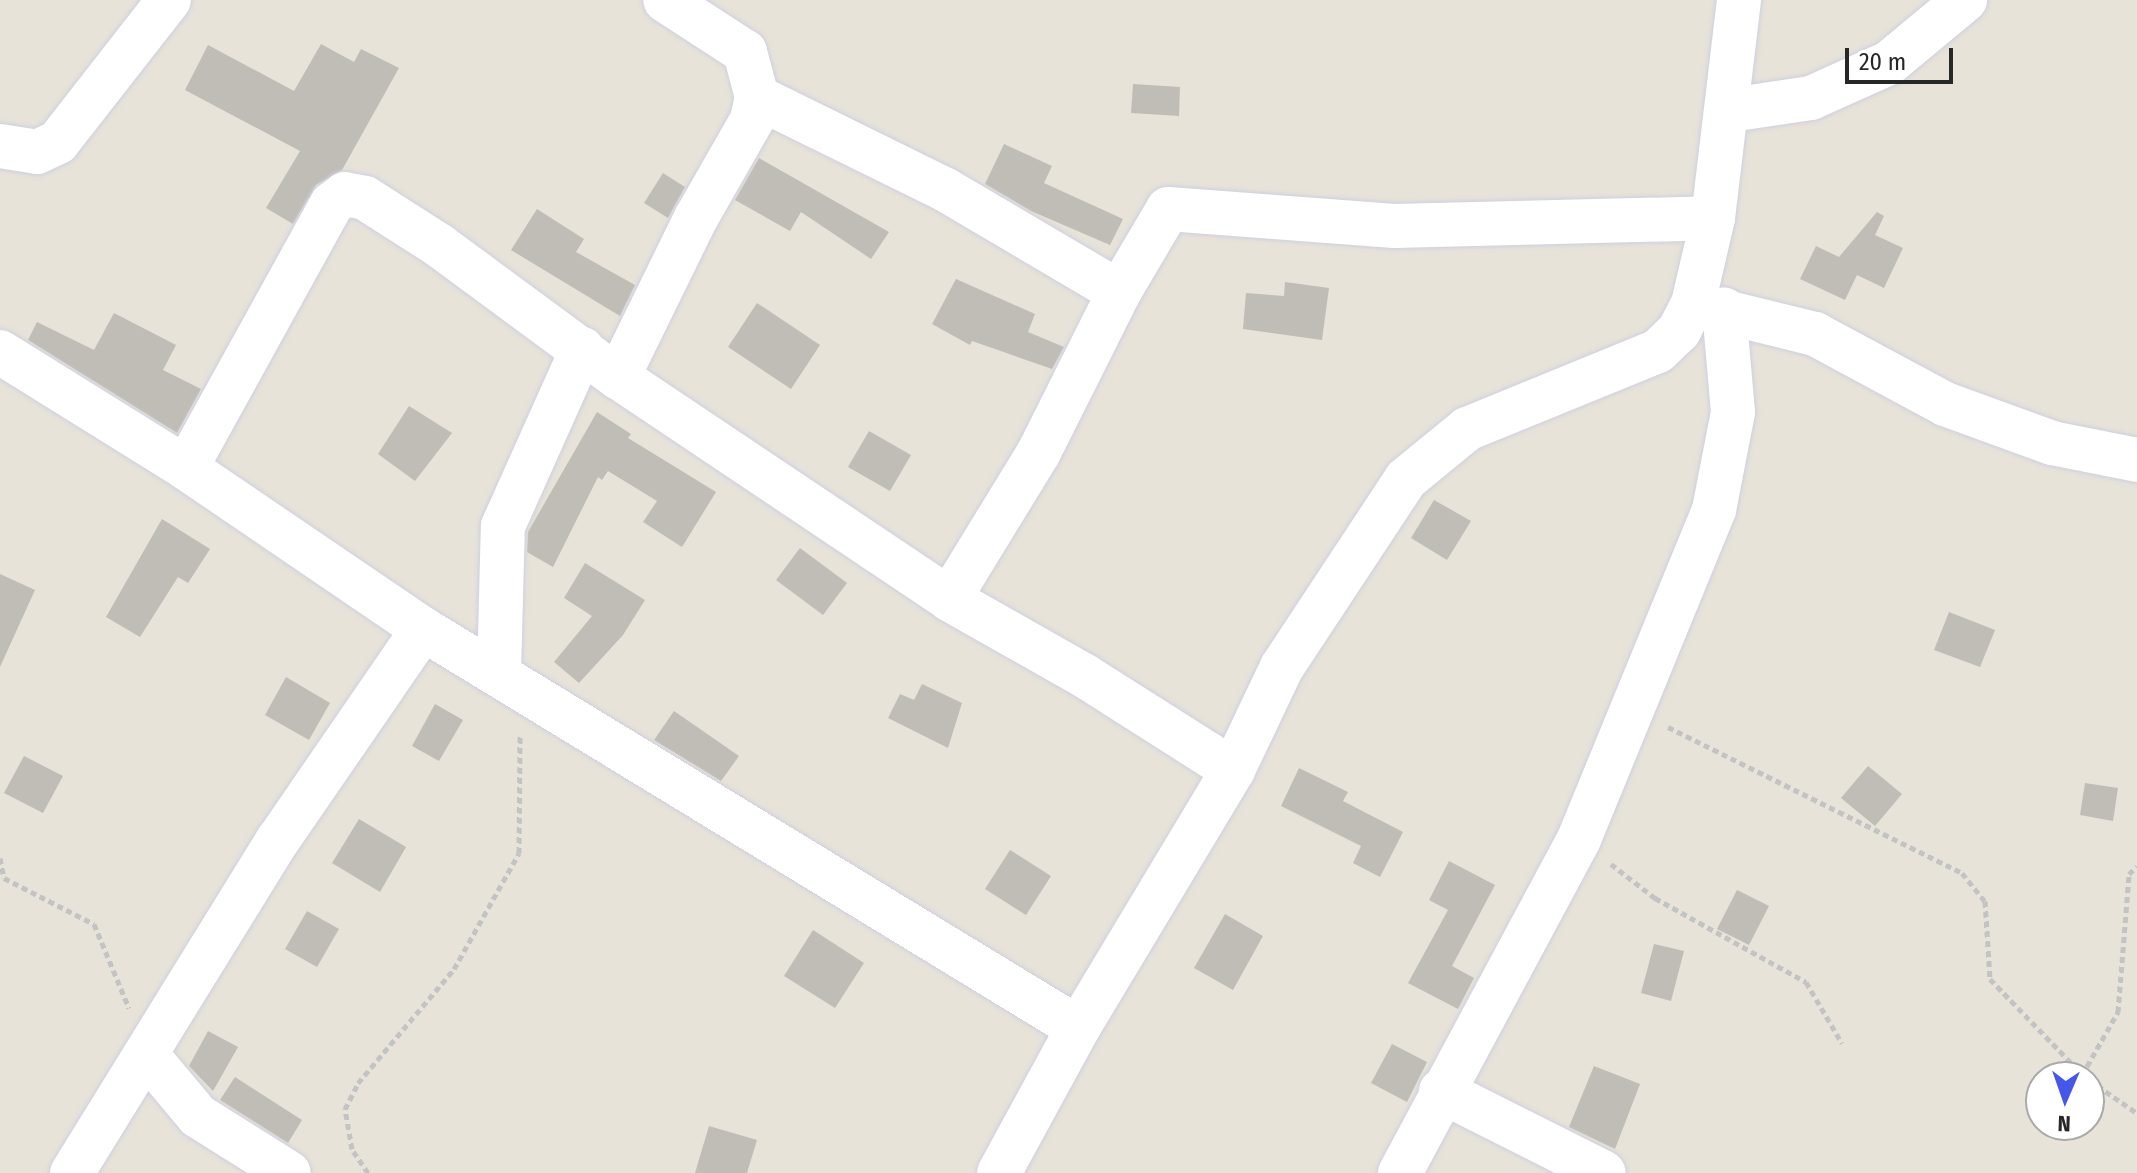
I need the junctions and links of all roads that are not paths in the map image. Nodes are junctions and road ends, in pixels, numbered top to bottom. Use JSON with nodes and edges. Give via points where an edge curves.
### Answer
{"nodes":[{"id":1,"x":169,"y":0,"type":"edge"},
{"id":2,"x":665,"y":0,"type":"edge"},
{"id":3,"x":1739,"y":0,"type":"edge"},
{"id":4,"x":1965,"y":0,"type":"edge"},
{"id":5,"x":757,"y":97,"type":"junction"},
{"id":6,"x":1730,"y":110,"type":"junction"},
{"id":7,"x":0,"y":146,"type":"edge"},
{"id":8,"x":1713,"y":218,"type":"junction"},
{"id":9,"x":1119,"y":292,"type":"junction"},
{"id":10,"x":1708,"y":307,"type":"junction"},
{"id":11,"x":582,"y":349,"type":"junction"},
{"id":12,"x":0,"y":352,"type":"edge"},
{"id":13,"x":618,"y":377,"type":"junction"},
{"id":14,"x":2137,"y":460,"type":"edge"},
{"id":15,"x":186,"y":468,"type":"junction"},
{"id":16,"x":949,"y":599,"type":"junction"},
{"id":17,"x":423,"y":629,"type":"junction"},
{"id":18,"x":510,"y":682,"type":"junction"},
{"id":19,"x":1233,"y":770,"type":"junction"},
{"id":20,"x":1078,"y":1028,"type":"junction"},
{"id":21,"x":146,"y":1054,"type":"junction"},
{"id":22,"x":1441,"y":1091,"type":"junction"},
{"id":23,"x":243,"y":1160,"type":"edge"},
{"id":24,"x":72,"y":1173,"type":"edge"},
{"id":25,"x":289,"y":1173,"type":"edge"},
{"id":26,"x":999,"y":1173,"type":"edge"},
{"id":27,"x":1400,"y":1173,"type":"edge"},
{"id":28,"x":1604,"y":1173,"type":"edge"}],
"edges":[{"from":1,"to":7,"type":"street","via":[[58,142],[37,152]]},
{"from":2,"to":5,"type":"street","via":[[745,52]]},
{"from":3,"to":6,"type":"street"},
{"from":4,"to":6,"type":"street","via":[[1889,63],[1811,98]]},
{"from":5,"to":9,"type":"street","via":[[946,190]]},
{"from":5,"to":13,"type":"street","via":[[752,120],[696,218]]},
{"from":6,"to":8,"type":"street"},
{"from":8,"to":9,"type":"street","via":[[1394,226],[1168,209]]},
{"from":8,"to":10,"type":"street"},
{"from":9,"to":16,"type":"street","via":[[1039,452]]},
{"from":10,"to":14,"type":"street","via":[[1815,334],[1945,404],[2052,443]]},
{"from":10,"to":19,"type":"street","via":[[1658,351],[1467,429],[1406,479],[1282,667]]},
{"from":10,"to":22,"type":"street","via":[[1733,412],[1714,510],[1579,839]]},
{"from":11,"to":13,"type":"street"},
{"from":11,"to":15,"type":"street","via":[[440,246],[365,198],[345,194],[332,204]]},
{"from":11,"to":18,"type":"street","via":[[503,526]]},
{"from":12,"to":15,"type":"street"},
{"from":13,"to":16,"type":"street"},
{"from":15,"to":17,"type":"street"},
{"from":16,"to":19,"type":"street","via":[[1085,676]]},
{"from":17,"to":18,"type":"street"},
{"from":17,"to":21,"type":"street","via":[[278,840]]},
{"from":18,"to":20,"type":"street"},
{"from":19,"to":20,"type":"street"},
{"from":20,"to":26,"type":"street"},
{"from":21,"to":23,"type":"street"},
{"from":21,"to":24,"type":"street"},
{"from":22,"to":27,"type":"street"},
{"from":22,"to":28,"type":"street"},
{"from":23,"to":25,"type":"street"}]}
